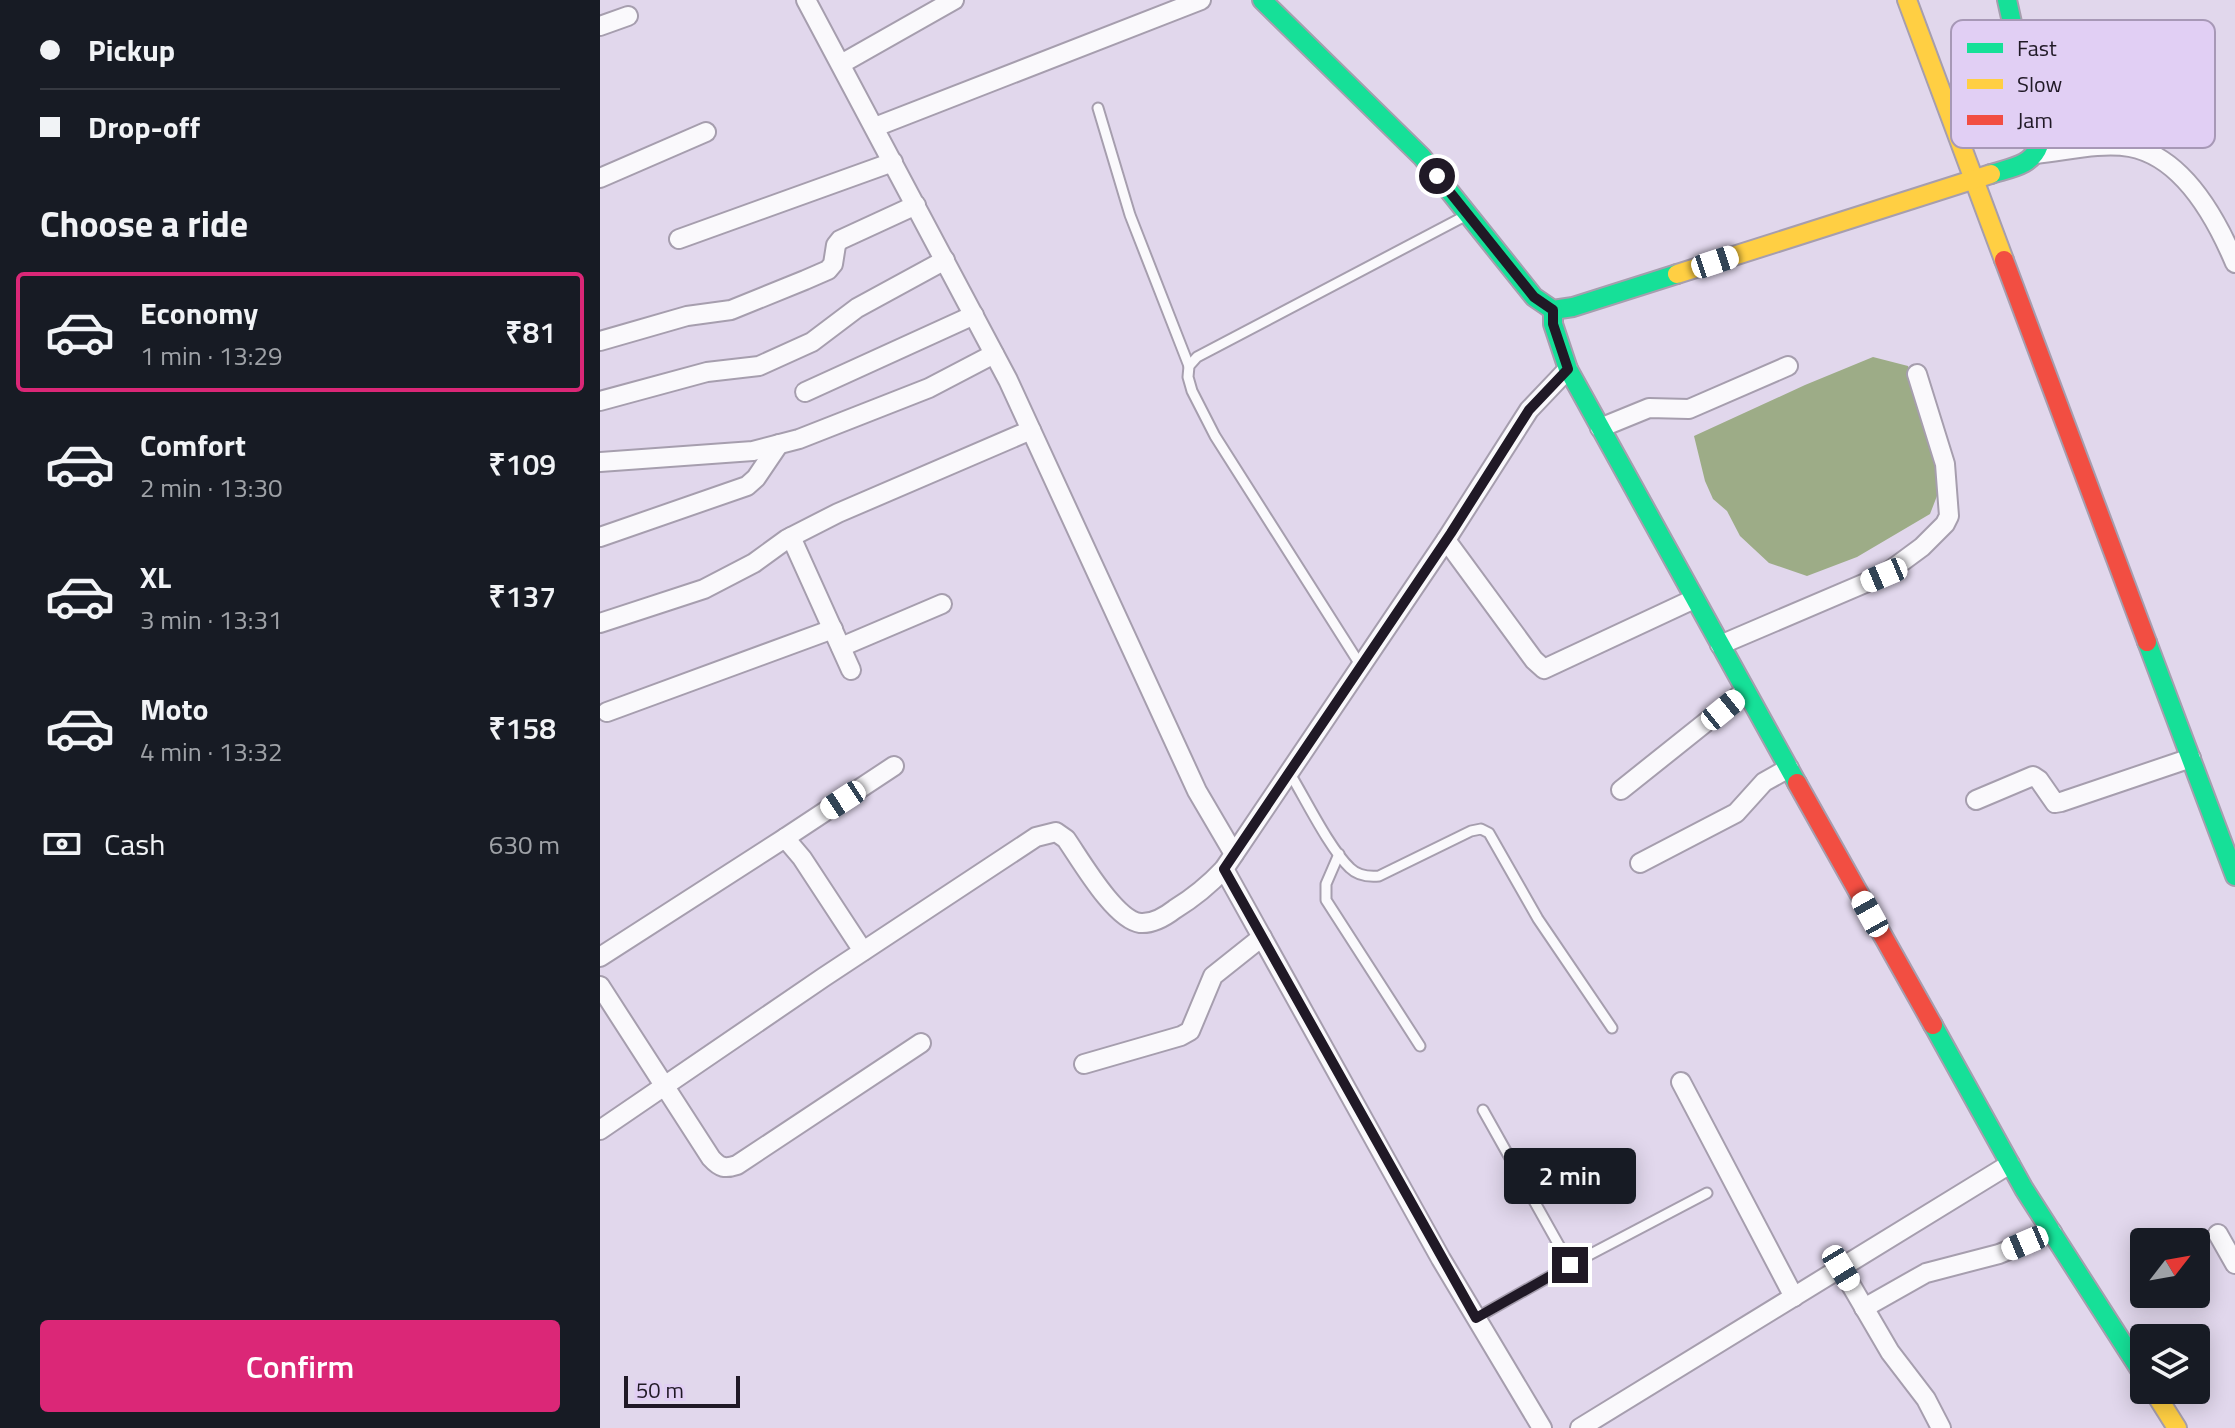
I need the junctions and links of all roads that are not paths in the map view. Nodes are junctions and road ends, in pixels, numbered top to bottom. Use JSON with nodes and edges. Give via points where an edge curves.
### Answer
{"nodes":[{"id":1,"x":806,"y":0,"type":"edge"},
{"id":2,"x":954,"y":0,"type":"edge"},
{"id":3,"x":1201,"y":0,"type":"edge"},
{"id":4,"x":1262,"y":0,"type":"edge"},
{"id":5,"x":1907,"y":0,"type":"edge"},
{"id":6,"x":2007,"y":0,"type":"edge"},
{"id":7,"x":628,"y":16,"type":"dead end"},
{"id":8,"x":2011,"y":20,"type":"edge"},
{"id":9,"x":600,"y":26,"type":"edge"},
{"id":10,"x":841,"y":64,"type":"junction"},
{"id":11,"x":1098,"y":108,"type":"dead end"},
{"id":12,"x":1951,"y":114,"type":"edge"},
{"id":13,"x":875,"y":127,"type":"junction"},
{"id":14,"x":706,"y":132,"type":"dead end"},
{"id":15,"x":1964,"y":148,"type":"edge"},
{"id":16,"x":2038,"y":148,"type":"edge"},
{"id":17,"x":2090,"y":148,"type":"edge"},
{"id":18,"x":2132,"y":148,"type":"edge"},
{"id":19,"x":2036,"y":154,"type":"junction"},
{"id":20,"x":893,"y":162,"type":"junction"},
{"id":21,"x":600,"y":178,"type":"edge"},
{"id":22,"x":1976,"y":178,"type":"junction"},
{"id":23,"x":916,"y":205,"type":"junction"},
{"id":24,"x":1468,"y":215,"type":"junction"},
{"id":25,"x":679,"y":239,"type":"dead end"},
{"id":26,"x":945,"y":260,"type":"junction"},
{"id":27,"x":2235,"y":263,"type":"edge"},
{"id":28,"x":1553,"y":310,"type":"junction"},
{"id":29,"x":974,"y":315,"type":"junction"},
{"id":30,"x":600,"y":341,"type":"edge"},
{"id":31,"x":994,"y":354,"type":"junction"},
{"id":32,"x":1189,"y":366,"type":"junction"},
{"id":33,"x":1788,"y":366,"type":"dead end"},
{"id":34,"x":1568,"y":369,"type":"junction"},
{"id":35,"x":1917,"y":374,"type":"dead end"},
{"id":36,"x":805,"y":392,"type":"dead end"},
{"id":37,"x":600,"y":401,"type":"edge"},
{"id":38,"x":1600,"y":428,"type":"junction"},
{"id":39,"x":1031,"y":430,"type":"junction"},
{"id":40,"x":779,"y":444,"type":"junction"},
{"id":41,"x":600,"y":462,"type":"edge"},
{"id":42,"x":600,"y":537,"type":"edge"},
{"id":43,"x":791,"y":537,"type":"junction"},
{"id":44,"x":1446,"y":540,"type":"junction"},
{"id":45,"x":1694,"y":599,"type":"junction"},
{"id":46,"x":942,"y":604,"type":"dead end"},
{"id":47,"x":600,"y":623,"type":"edge"},
{"id":48,"x":837,"y":638,"type":"junction"},
{"id":49,"x":1720,"y":645,"type":"junction"},
{"id":50,"x":1361,"y":666,"type":"junction"},
{"id":51,"x":851,"y":670,"type":"dead end"},
{"id":52,"x":1745,"y":691,"type":"junction"},
{"id":53,"x":607,"y":712,"type":"dead end"},
{"id":54,"x":2191,"y":758,"type":"junction"},
{"id":55,"x":894,"y":766,"type":"dead end"},
{"id":56,"x":1789,"y":768,"type":"junction"},
{"id":57,"x":1289,"y":772,"type":"junction"},
{"id":58,"x":1621,"y":790,"type":"dead end"},
{"id":59,"x":1976,"y":800,"type":"dead end"},
{"id":60,"x":785,"y":838,"type":"junction"},
{"id":61,"x":1339,"y":854,"type":"junction"},
{"id":62,"x":1229,"y":862,"type":"junction"},
{"id":63,"x":1640,"y":863,"type":"dead end"},
{"id":64,"x":2235,"y":876,"type":"edge"},
{"id":65,"x":1262,"y":937,"type":"junction"},
{"id":66,"x":863,"y":951,"type":"junction"},
{"id":67,"x":600,"y":957,"type":"edge"},
{"id":68,"x":600,"y":986,"type":"edge"},
{"id":69,"x":1612,"y":1028,"type":"dead end"},
{"id":70,"x":921,"y":1043,"type":"dead end"},
{"id":71,"x":1420,"y":1046,"type":"dead end"},
{"id":72,"x":1084,"y":1064,"type":"dead end"},
{"id":73,"x":1681,"y":1082,"type":"dead end"},
{"id":74,"x":663,"y":1086,"type":"junction"},
{"id":75,"x":1483,"y":1110,"type":"dead end"},
{"id":76,"x":600,"y":1130,"type":"edge"},
{"id":77,"x":2010,"y":1164,"type":"junction"},
{"id":78,"x":1707,"y":1193,"type":"dead end"},
{"id":79,"x":2052,"y":1232,"type":"junction"},
{"id":80,"x":2218,"y":1234,"type":"dead end"},
{"id":81,"x":2235,"y":1264,"type":"edge"},
{"id":82,"x":1570,"y":1265,"type":"junction"},
{"id":83,"x":1841,"y":1268,"type":"junction"},
{"id":84,"x":1794,"y":1297,"type":"junction"},
{"id":85,"x":1864,"y":1308,"type":"junction"},
{"id":86,"x":1476,"y":1318,"type":"junction"},
{"id":87,"x":2130,"y":1354,"type":"edge"},
{"id":88,"x":2162,"y":1404,"type":"edge"},
{"id":89,"x":1542,"y":1428,"type":"edge"},
{"id":90,"x":1580,"y":1428,"type":"edge"},
{"id":91,"x":1941,"y":1428,"type":"edge"},
{"id":92,"x":2177,"y":1428,"type":"edge"}],
"edges":[{"from":1,"to":10,"type":"street"},
{"from":2,"to":10,"type":"street"},
{"from":3,"to":13,"type":"street"},
{"from":4,"to":24,"type":"main road","via":[[1422,157]]},
{"from":5,"to":12,"type":"main road"},
{"from":6,"to":8,"type":"main road"},
{"from":7,"to":9,"type":"street"},
{"from":10,"to":13,"type":"street"},
{"from":11,"to":32,"type":"lane","via":[[1130,215]]},
{"from":13,"to":20,"type":"street"},
{"from":14,"to":21,"type":"street"},
{"from":15,"to":22,"type":"main road"},
{"from":16,"to":19,"type":"main road"},
{"from":17,"to":19,"type":"street"},
{"from":18,"to":27,"type":"street","via":[[2171,167],[2191,187]]},
{"from":19,"to":22,"type":"main road","via":[[2028,162]]},
{"from":20,"to":23,"type":"street"},
{"from":20,"to":25,"type":"street"},
{"from":22,"to":28,"type":"main road"},
{"from":22,"to":54,"type":"main road"},
{"from":23,"to":26,"type":"street"},
{"from":23,"to":30,"type":"street","via":[[840,240],[828,270],[805,280],[731,310],[687,316]]},
{"from":24,"to":28,"type":"main road","via":[[1534,297]]},
{"from":24,"to":32,"type":"lane","via":[[1197,357]]},
{"from":26,"to":29,"type":"street"},
{"from":26,"to":37,"type":"street","via":[[857,308],[812,342],[759,366],[707,372]]},
{"from":28,"to":34,"type":"main road"},
{"from":29,"to":31,"type":"street"},
{"from":29,"to":36,"type":"street"},
{"from":31,"to":39,"type":"street"},
{"from":31,"to":40,"type":"street","via":[[929,388]]},
{"from":32,"to":50,"type":"lane","via":[[1192,391],[1215,436]]},
{"from":33,"to":38,"type":"street","via":[[1689,409],[1649,408]]},
{"from":34,"to":38,"type":"main road"},
{"from":34,"to":44,"type":"street","via":[[1529,410]]},
{"from":35,"to":49,"type":"street","via":[[1945,464],[1945,524],[1884,575]]},
{"from":38,"to":45,"type":"main road"},
{"from":39,"to":43,"type":"street"},
{"from":39,"to":62,"type":"street"},
{"from":40,"to":41,"type":"street","via":[[753,451]]},
{"from":40,"to":42,"type":"street","via":[[747,486]]},
{"from":43,"to":47,"type":"street","via":[[704,589]]},
{"from":43,"to":48,"type":"street"},
{"from":44,"to":45,"type":"street","via":[[1544,669]]},
{"from":44,"to":50,"type":"street"},
{"from":45,"to":49,"type":"main road"},
{"from":46,"to":48,"type":"street"},
{"from":48,"to":51,"type":"street"},
{"from":48,"to":53,"type":"street"},
{"from":49,"to":52,"type":"main road"},
{"from":50,"to":57,"type":"street"},
{"from":52,"to":56,"type":"main road"},
{"from":52,"to":58,"type":"street"},
{"from":54,"to":59,"type":"street","via":[[2055,803],[2033,776]]},
{"from":54,"to":64,"type":"main road"},
{"from":55,"to":60,"type":"street"},
{"from":56,"to":63,"type":"street","via":[[1764,782],[1736,813]]},
{"from":56,"to":77,"type":"main road"},
{"from":57,"to":61,"type":"lane"},
{"from":57,"to":62,"type":"street"},
{"from":60,"to":66,"type":"street"},
{"from":60,"to":67,"type":"street"},
{"from":61,"to":69,"type":"lane","via":[[1358,874],[1379,876],[1471,831],[1489,833],[1538,919]]},
{"from":61,"to":71,"type":"lane","via":[[1326,884],[1326,900]]},
{"from":62,"to":65,"type":"street"},
{"from":62,"to":66,"type":"street","via":[[1202,891],[1169,914],[1141,923],[1110,901],[1066,839],[1049,833]]},
{"from":65,"to":72,"type":"street","via":[[1213,976],[1190,1031]]},
{"from":65,"to":86,"type":"street"},
{"from":66,"to":74,"type":"street"},
{"from":68,"to":74,"type":"street"},
{"from":70,"to":74,"type":"street","via":[[728,1168],[711,1158]]},
{"from":73,"to":84,"type":"street"},
{"from":74,"to":76,"type":"street"},
{"from":75,"to":82,"type":"lane"},
{"from":77,"to":79,"type":"main road"},
{"from":77,"to":83,"type":"street"},
{"from":78,"to":82,"type":"lane"},
{"from":79,"to":85,"type":"street","via":[[1999,1254],[1926,1273]]},
{"from":79,"to":87,"type":"main road"},
{"from":80,"to":81,"type":"street"},
{"from":82,"to":86,"type":"lane"},
{"from":83,"to":84,"type":"street"},
{"from":83,"to":85,"type":"street"},
{"from":84,"to":90,"type":"street"},
{"from":85,"to":91,"type":"street"},
{"from":86,"to":89,"type":"street"},
{"from":88,"to":92,"type":"main road"}]}
